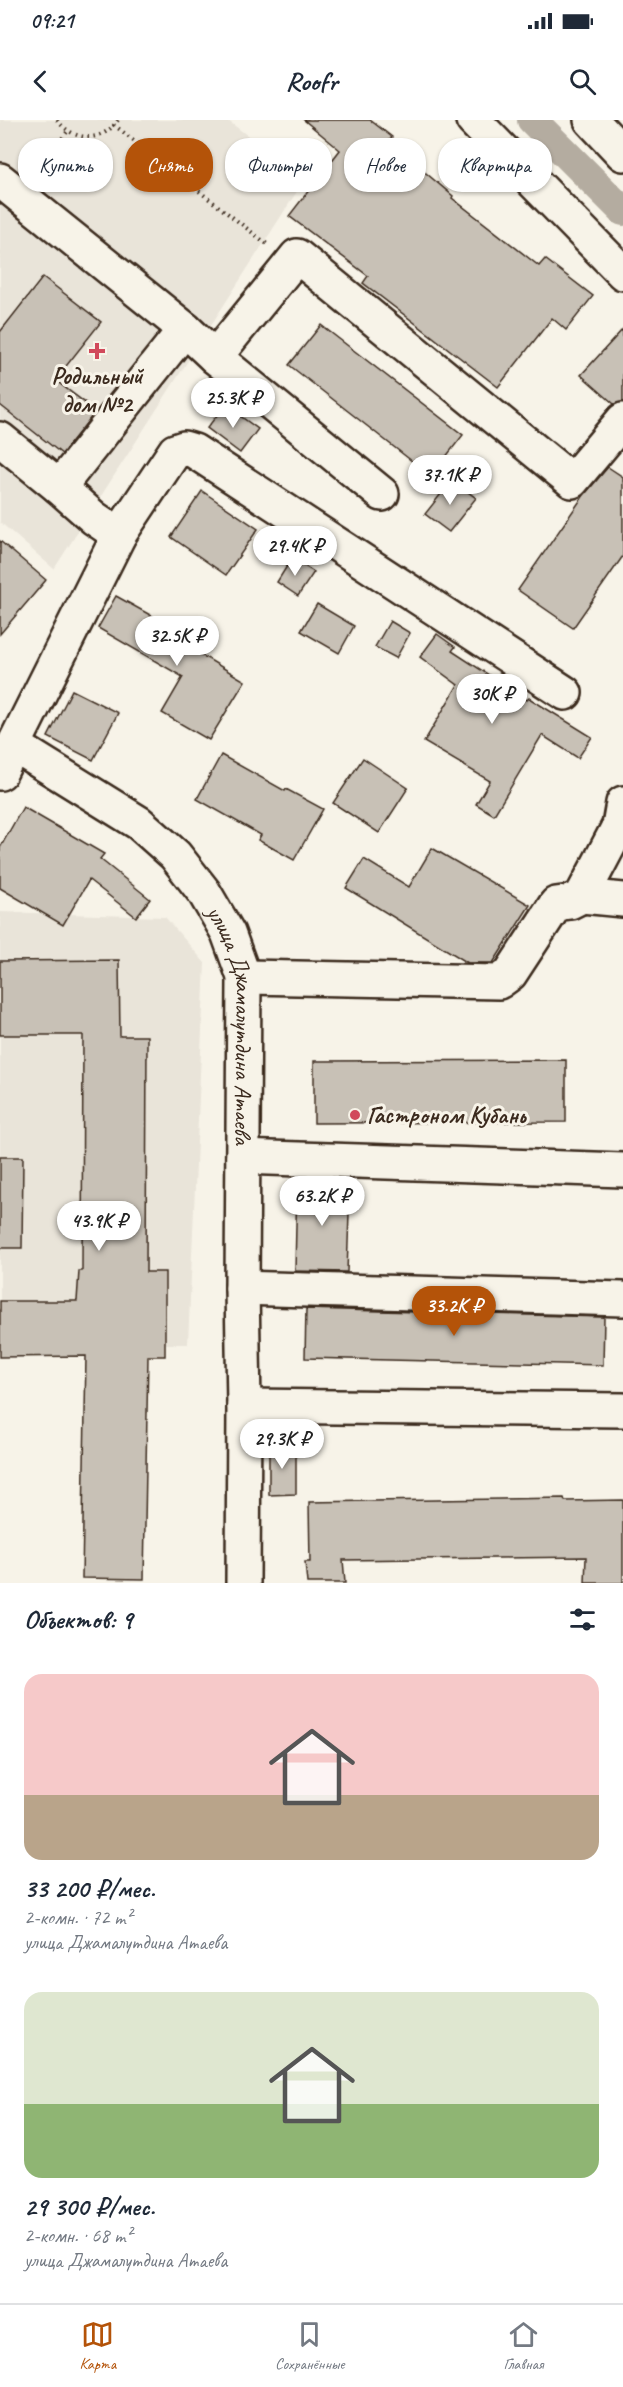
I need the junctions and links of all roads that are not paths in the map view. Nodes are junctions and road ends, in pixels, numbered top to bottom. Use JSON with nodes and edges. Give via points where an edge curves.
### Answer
{"nodes":[{"id":1,"x":473,"y":120,"type":"edge"},
{"id":2,"x":591,"y":120,"type":"edge"},
{"id":3,"x":623,"y":154,"type":"edge"},
{"id":4,"x":9,"y":188,"type":"edge"},
{"id":5,"x":623,"y":273,"type":"edge"},
{"id":6,"x":185,"y":329,"type":"junction"},
{"id":7,"x":215,"y":357,"type":"junction"},
{"id":8,"x":623,"y":420,"type":"edge"},
{"id":9,"x":0,"y":439,"type":"edge"},
{"id":10,"x":59,"y":487,"type":"junction"},
{"id":11,"x":382,"y":494,"type":"dead end"},
{"id":12,"x":119,"y":535,"type":"junction"},
{"id":13,"x":565,"y":693,"type":"dead end"},
{"id":14,"x":8,"y":760,"type":"edge"},
{"id":15,"x":623,"y":803,"type":"edge"},
{"id":16,"x":582,"y":896,"type":"junction"},
{"id":17,"x":623,"y":900,"type":"edge"},
{"id":18,"x":244,"y":977,"type":"junction"},
{"id":19,"x":243,"y":1157,"type":"junction"},
{"id":20,"x":623,"y":1170,"type":"edge"},
{"id":21,"x":242,"y":1288,"type":"junction"},
{"id":22,"x":623,"y":1299,"type":"edge"},
{"id":23,"x":244,"y":1406,"type":"junction"},
{"id":24,"x":623,"y":1410,"type":"edge"},
{"id":25,"x":243,"y":1583,"type":"edge"}],
"edges":[{"from":1,"to":5,"type":"street"},
{"from":2,"to":3,"type":"street"},
{"from":4,"to":6,"type":"street"},
{"from":6,"to":7,"type":"street"},
{"from":6,"to":10,"type":"street"},
{"from":7,"to":8,"type":"street","via":[[297,256],[572,481]]},
{"from":7,"to":11,"type":"street"},
{"from":9,"to":10,"type":"street"},
{"from":10,"to":12,"type":"street"},
{"from":12,"to":13,"type":"street","name":"улица Джамалутдина Атаева","via":[[175,451],[194,451]]},
{"from":12,"to":14,"type":"street","name":"улица Джамалутдина Атаева"},
{"from":14,"to":18,"type":"street","name":"улица Джамалутдина Атаева","via":[[140,823],[175,855],[204,892],[228,933]]},
{"from":15,"to":16,"type":"street","via":[[619,826]]},
{"from":16,"to":17,"type":"street"},
{"from":16,"to":18,"type":"street","via":[[556,904],[510,974],[499,982]]},
{"from":18,"to":19,"type":"street","name":"улица Джамалутдина Атаева"},
{"from":19,"to":20,"type":"street"},
{"from":19,"to":21,"type":"street","name":"улица Джамалутдина Атаева"},
{"from":21,"to":22,"type":"street"},
{"from":21,"to":23,"type":"street","name":"улица Джамалутдина Атаева"},
{"from":23,"to":24,"type":"street"},
{"from":23,"to":25,"type":"street","name":"улица Джамалутдина Атаева"}]}
